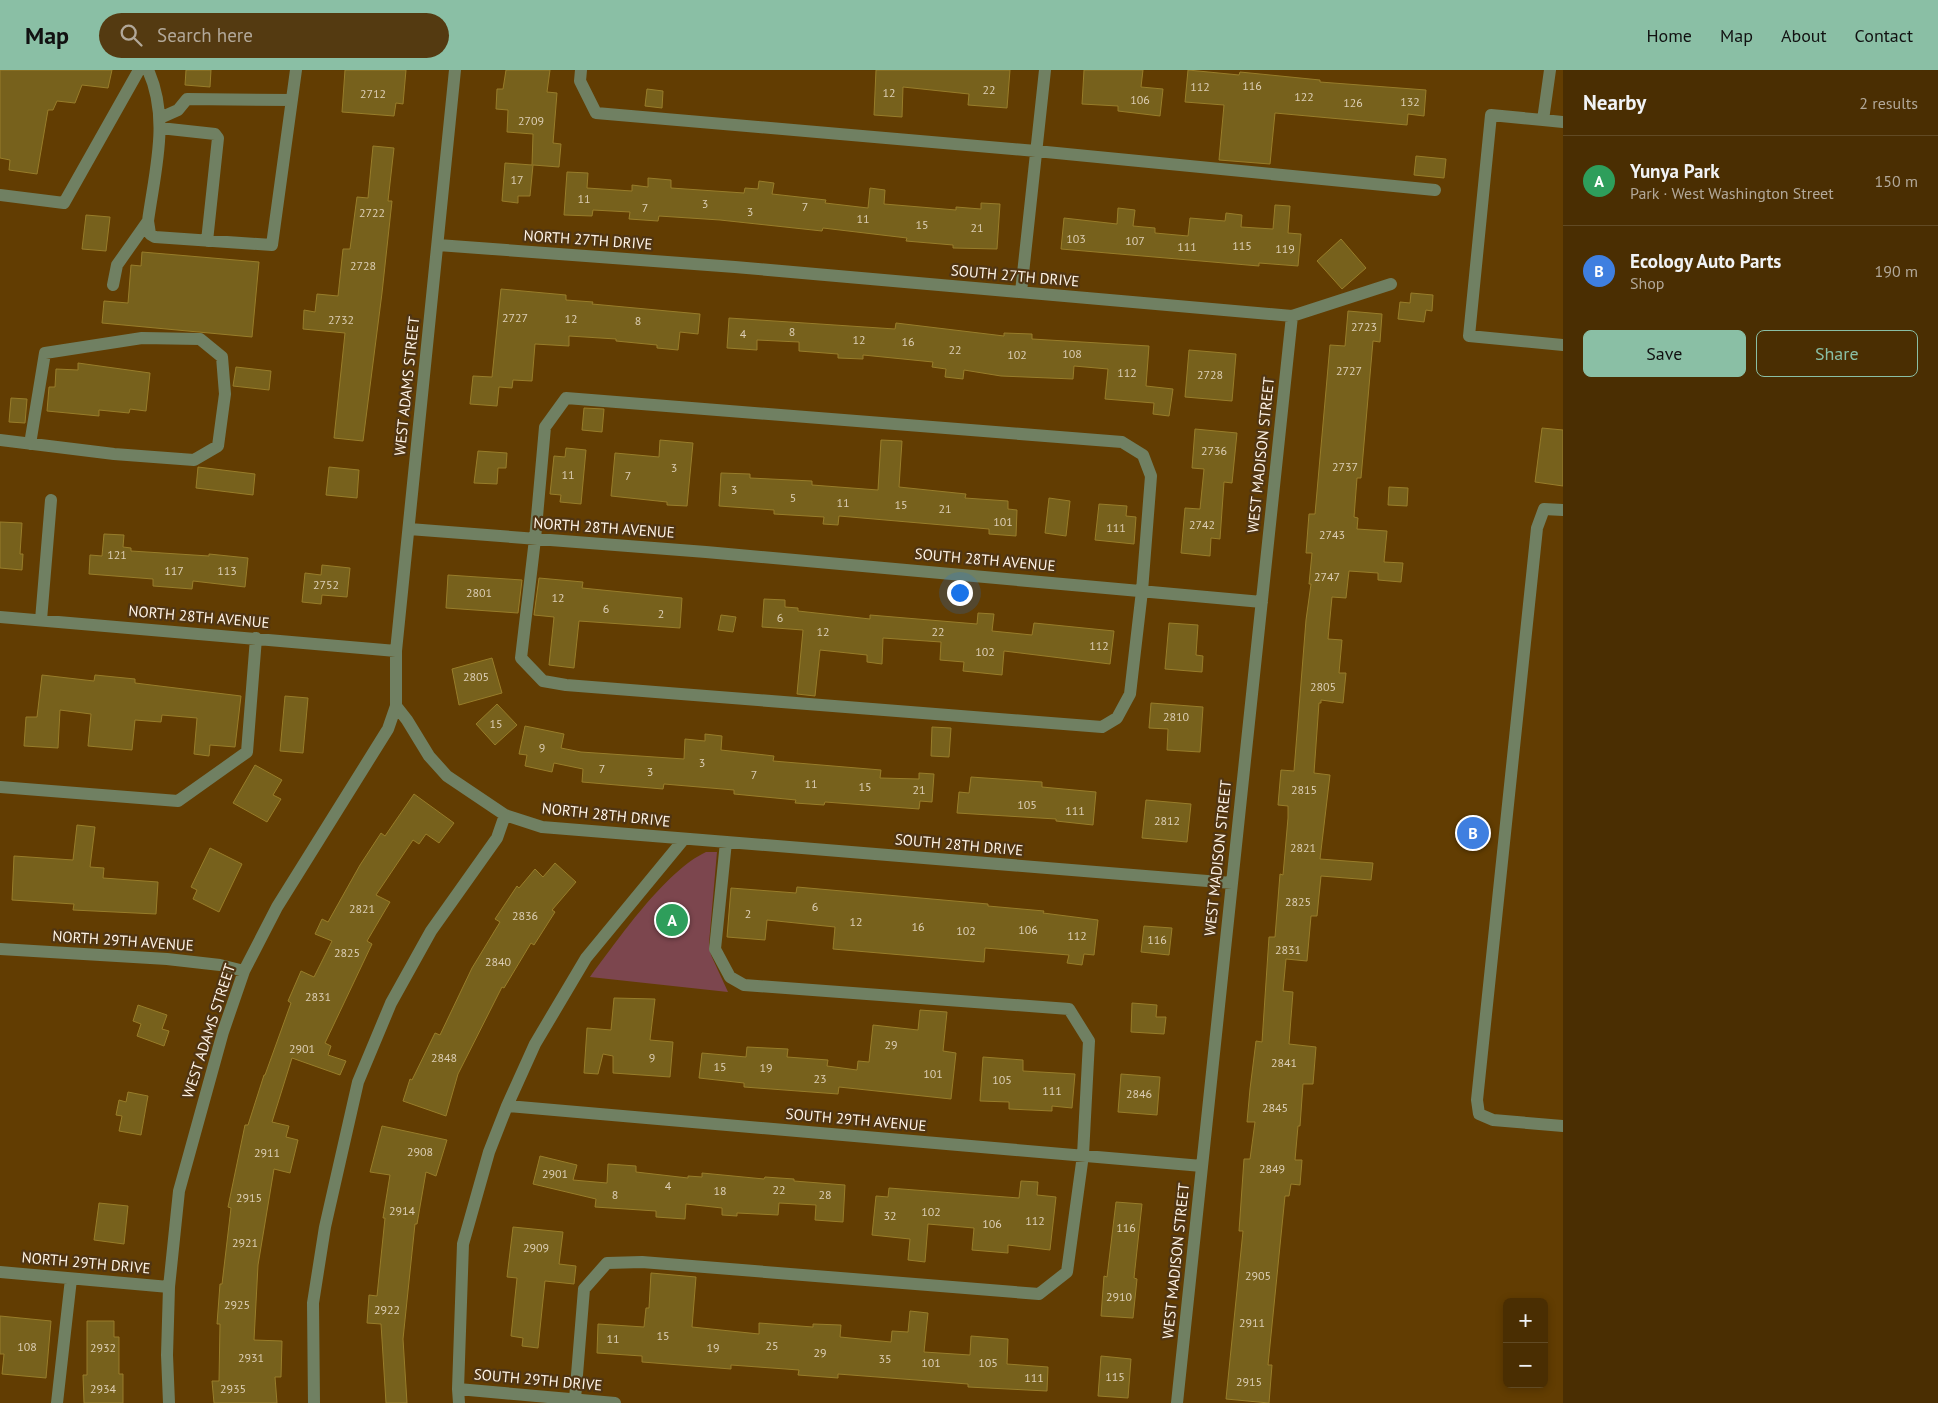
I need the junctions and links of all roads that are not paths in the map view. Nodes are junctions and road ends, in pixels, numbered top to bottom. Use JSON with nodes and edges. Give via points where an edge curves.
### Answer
{"nodes":[{"id":1,"x":139,"y":70,"type":"edge"},
{"id":2,"x":148,"y":70,"type":"edge"},
{"id":3,"x":296,"y":70,"type":"edge"},
{"id":4,"x":455,"y":70,"type":"edge"},
{"id":5,"x":581,"y":70,"type":"edge"},
{"id":6,"x":1045,"y":70,"type":"edge"},
{"id":7,"x":1550,"y":70,"type":"edge"},
{"id":8,"x":292,"y":100,"type":"junction"},
{"id":9,"x":1543,"y":120,"type":"junction"},
{"id":10,"x":1563,"y":122,"type":"edge"},
{"id":11,"x":160,"y":123,"type":"junction"},
{"id":12,"x":1036,"y":151,"type":"junction"},
{"id":13,"x":1435,"y":190,"type":"dead end"},
{"id":14,"x":0,"y":195,"type":"edge"},
{"id":15,"x":148,"y":221,"type":"junction"},
{"id":16,"x":207,"y":241,"type":"junction"},
{"id":17,"x":438,"y":245,"type":"junction"},
{"id":18,"x":735,"y":268,"type":"joint"},
{"id":19,"x":1391,"y":284,"type":"dead end"},
{"id":20,"x":113,"y":285,"type":"dead end"},
{"id":21,"x":1021,"y":292,"type":"junction"},
{"id":22,"x":1292,"y":316,"type":"junction"},
{"id":23,"x":1563,"y":345,"type":"edge"},
{"id":24,"x":0,"y":440,"type":"edge"},
{"id":25,"x":30,"y":444,"type":"junction"},
{"id":26,"x":51,"y":500,"type":"dead end"},
{"id":27,"x":1563,"y":510,"type":"edge"},
{"id":28,"x":409,"y":529,"type":"junction"},
{"id":29,"x":535,"y":539,"type":"junction"},
{"id":30,"x":706,"y":552,"type":"joint"},
{"id":31,"x":1142,"y":590,"type":"junction"},
{"id":32,"x":1262,"y":602,"type":"junction"},
{"id":33,"x":0,"y":617,"type":"edge"},
{"id":34,"x":40,"y":620,"type":"junction"},
{"id":35,"x":256,"y":638,"type":"junction"},
{"id":36,"x":396,"y":651,"type":"junction"},
{"id":37,"x":396,"y":706,"type":"junction"},
{"id":38,"x":0,"y":787,"type":"edge"},
{"id":39,"x":505,"y":815,"type":"junction"},
{"id":40,"x":684,"y":839,"type":"junction"},
{"id":41,"x":726,"y":842,"type":"junction"},
{"id":42,"x":1232,"y":883,"type":"junction"},
{"id":43,"x":0,"y":949,"type":"edge"},
{"id":44,"x":244,"y":971,"type":"junction"},
{"id":45,"x":507,"y":1106,"type":"junction"},
{"id":46,"x":1563,"y":1126,"type":"edge"},
{"id":47,"x":1083,"y":1155,"type":"junction"},
{"id":48,"x":1202,"y":1166,"type":"junction"},
{"id":49,"x":0,"y":1272,"type":"edge"},
{"id":50,"x":72,"y":1279,"type":"junction"},
{"id":51,"x":170,"y":1286,"type":"junction"},
{"id":52,"x":458,"y":1389,"type":"junction"},
{"id":53,"x":574,"y":1399,"type":"junction"},
{"id":54,"x":596,"y":1402,"type":"edge"},
{"id":55,"x":57,"y":1403,"type":"edge"},
{"id":56,"x":169,"y":1403,"type":"edge"},
{"id":57,"x":314,"y":1403,"type":"edge"},
{"id":58,"x":460,"y":1403,"type":"edge"},
{"id":59,"x":615,"y":1403,"type":"edge"},
{"id":60,"x":1177,"y":1403,"type":"edge"}],
"edges":[{"from":1,"to":14,"type":"street","via":[[64,203]]},
{"from":2,"to":11,"type":"street","via":[[159,98]]},
{"from":3,"to":8,"type":"street"},
{"from":4,"to":17,"type":"street","name":"WEST ADAMS STREET"},
{"from":5,"to":12,"type":"street","via":[[580,81],[596,113]]},
{"from":6,"to":12,"type":"street"},
{"from":7,"to":9,"type":"street"},
{"from":8,"to":11,"type":"street","via":[[187,99]]},
{"from":8,"to":16,"type":"street","via":[[272,245]]},
{"from":9,"to":10,"type":"street"},
{"from":9,"to":23,"type":"street","via":[[1491,115],[1469,336]]},
{"from":11,"to":15,"type":"street"},
{"from":11,"to":16,"type":"street","via":[[215,134],[218,138]]},
{"from":12,"to":13,"type":"street"},
{"from":12,"to":21,"type":"street"},
{"from":15,"to":16,"type":"street","via":[[150,234],[155,237]]},
{"from":15,"to":20,"type":"street","via":[[117,265]]},
{"from":17,"to":18,"type":"street","name":"NORTH 27TH DRIVE"},
{"from":17,"to":28,"type":"street","name":"WEST ADAMS STREET"},
{"from":18,"to":21,"type":"street","name":"SOUTH 27TH DRIVE"},
{"from":19,"to":22,"type":"street"},
{"from":21,"to":22,"type":"street","name":"SOUTH 27TH DRIVE"},
{"from":22,"to":32,"type":"street","name":"WEST MADISON STREET"},
{"from":24,"to":25,"type":"street"},
{"from":25,"to":25,"type":"street","via":[[194,460],[218,446],[225,394],[222,357],[200,339],[142,338],[45,354]]},
{"from":26,"to":34,"type":"street"},
{"from":27,"to":46,"type":"street","via":[[1544,509],[1537,528],[1477,1100],[1479,1114],[1493,1120]]},
{"from":28,"to":29,"type":"street","name":"NORTH 28TH AVENUE"},
{"from":28,"to":36,"type":"street","name":"WEST ADAMS STREET"},
{"from":29,"to":30,"type":"street","name":"NORTH 28TH AVENUE"},
{"from":29,"to":31,"type":"street","via":[[521,658],[543,682],[566,685],[1102,727],[1118,718],[1130,694]]},
{"from":29,"to":31,"type":"street","via":[[545,427],[566,398],[1112,441],[1122,442],[1143,455],[1151,476]]},
{"from":30,"to":31,"type":"street","name":"SOUTH 28TH AVENUE"},
{"from":31,"to":32,"type":"street","name":"SOUTH 28TH AVENUE"},
{"from":32,"to":42,"type":"street","name":"WEST MADISON STREET"},
{"from":33,"to":34,"type":"street","name":"NORTH 28TH AVENUE"},
{"from":34,"to":35,"type":"street","name":"NORTH 28TH AVENUE"},
{"from":35,"to":36,"type":"street","name":"NORTH 28TH AVENUE"},
{"from":35,"to":38,"type":"street","via":[[247,752],[178,801]]},
{"from":36,"to":37,"type":"street","name":"WEST ADAMS STREET"},
{"from":37,"to":39,"type":"street","name":"NORTH 28TH DRIVE","via":[[429,756],[447,776]]},
{"from":37,"to":44,"type":"street","name":"WEST ADAMS STREET","via":[[373,756],[277,907]]},
{"from":39,"to":40,"type":"street","name":"NORTH 28TH DRIVE","via":[[542,827]]},
{"from":39,"to":57,"type":"street","via":[[497,838],[426,939],[392,1003],[358,1082],[324,1227],[313,1303]]},
{"from":40,"to":41,"type":"street","name":"SOUTH 28TH DRIVE"},
{"from":40,"to":45,"type":"street","via":[[586,958],[535,1044]]},
{"from":41,"to":42,"type":"street","name":"SOUTH 28TH DRIVE"},
{"from":41,"to":47,"type":"street","via":[[715,949],[730,977],[744,985],[1069,1009],[1089,1041]]},
{"from":42,"to":48,"type":"street","name":"WEST MADISON STREET"},
{"from":43,"to":44,"type":"street","name":"NORTH 29TH AVENUE","via":[[167,959]]},
{"from":44,"to":51,"type":"street","name":"WEST ADAMS STREET","via":[[200,1110],[179,1190]]},
{"from":45,"to":47,"type":"street","name":"SOUTH 29TH AVENUE"},
{"from":45,"to":52,"type":"street","via":[[489,1152],[463,1244]]},
{"from":47,"to":48,"type":"street","name":"SOUTH 29TH AVENUE"},
{"from":47,"to":53,"type":"street","via":[[1067,1272],[1039,1294],[662,1264],[607,1263],[584,1289]]},
{"from":48,"to":60,"type":"street","name":"WEST MADISON STREET"},
{"from":49,"to":50,"type":"street","name":"NORTH 29TH DRIVE"},
{"from":50,"to":51,"type":"street","name":"NORTH 29TH DRIVE"},
{"from":50,"to":55,"type":"street"},
{"from":51,"to":56,"type":"street","name":"WEST ADAMS STREET"},
{"from":52,"to":53,"type":"street","name":"SOUTH 29TH DRIVE"},
{"from":52,"to":58,"type":"street"},
{"from":53,"to":54,"type":"street","name":"SOUTH 29TH DRIVE"},
{"from":54,"to":59,"type":"street","name":"SOUTH 29TH DRIVE"}]}
